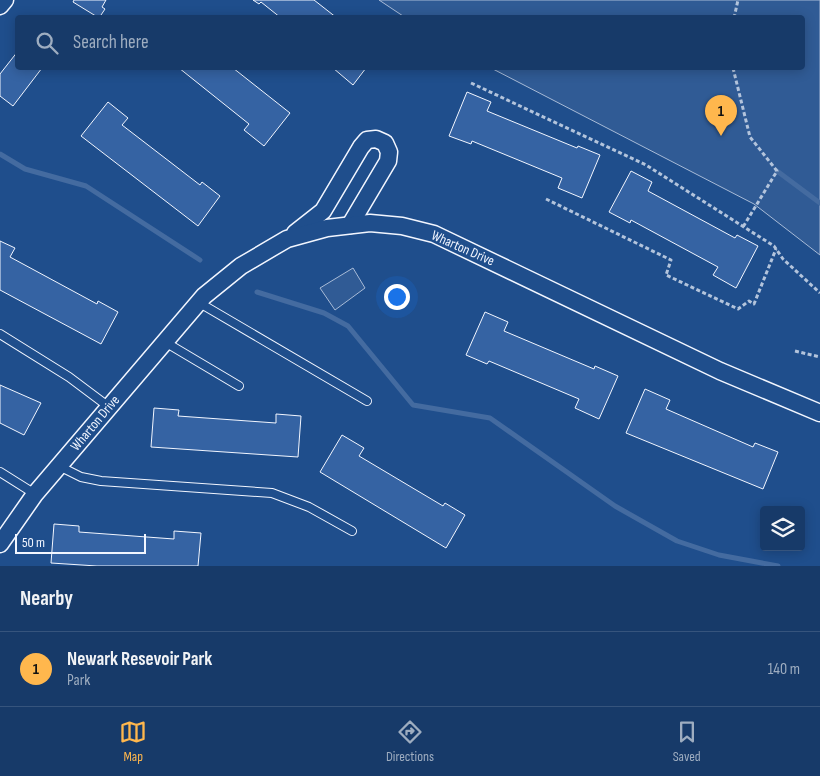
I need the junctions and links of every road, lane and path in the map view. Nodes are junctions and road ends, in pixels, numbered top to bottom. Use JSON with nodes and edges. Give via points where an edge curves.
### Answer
{"nodes":[{"id":1,"x":5,"y":0,"type":"edge"},
{"id":2,"x":738,"y":0,"type":"edge"},
{"id":3,"x":0,"y":6,"type":"edge"},
{"id":4,"x":735,"y":15,"type":"edge"},
{"id":5,"x":733,"y":70,"type":"edge"},
{"id":6,"x":471,"y":83,"type":"dead end"},
{"id":7,"x":546,"y":199,"type":"dead end"},
{"id":8,"x":350,"y":226,"type":"junction"},
{"id":9,"x":743,"y":227,"type":"junction"},
{"id":10,"x":287,"y":240,"type":"junction"},
{"id":11,"x":776,"y":249,"type":"junction"},
{"id":12,"x":820,"y":292,"type":"edge"},
{"id":13,"x":198,"y":302,"type":"junction"},
{"id":14,"x":0,"y":334,"type":"edge"},
{"id":15,"x":165,"y":342,"type":"junction"},
{"id":16,"x":795,"y":351,"type":"dead end"},
{"id":17,"x":820,"y":356,"type":"edge"},
{"id":18,"x":239,"y":386,"type":"dead end"},
{"id":19,"x":367,"y":401,"type":"dead end"},
{"id":20,"x":109,"y":407,"type":"junction"},
{"id":21,"x":820,"y":413,"type":"edge"},
{"id":22,"x":59,"y":466,"type":"junction"},
{"id":23,"x":0,"y":472,"type":"edge"},
{"id":24,"x":35,"y":494,"type":"junction"},
{"id":25,"x":352,"y":531,"type":"dead end"},
{"id":26,"x":0,"y":544,"type":"edge"}],
"edges":[{"from":1,"to":3,"type":"street"},
{"from":2,"to":4,"type":"path"},
{"from":5,"to":9,"type":"path","via":[[750,137],[777,171]]},
{"from":6,"to":9,"type":"path","via":[[646,165]]},
{"from":7,"to":11,"type":"path","via":[[671,260],[666,275],[738,309],[749,301],[754,304]]},
{"from":8,"to":10,"type":"street","name":"Wharton Drive","via":[[327,228]]},
{"from":8,"to":10,"type":"street","via":[[388,161],[389,152],[385,144],[376,139],[367,140],[361,146],[323,211]]},
{"from":8,"to":21,"type":"street","name":"Wharton Drive","via":[[370,223],[402,226],[434,234],[720,371]]},
{"from":9,"to":11,"type":"path"},
{"from":10,"to":13,"type":"street","name":"Wharton Drive","via":[[241,266]]},
{"from":11,"to":12,"type":"path"},
{"from":13,"to":15,"type":"street","name":"Wharton Drive"},
{"from":13,"to":19,"type":"lane"},
{"from":14,"to":20,"type":"lane","via":[[70,377]]},
{"from":15,"to":18,"type":"lane"},
{"from":15,"to":20,"type":"street","name":"Wharton Drive"},
{"from":16,"to":17,"type":"path"},
{"from":20,"to":22,"type":"street","name":"Wharton Drive"},
{"from":22,"to":24,"type":"street","name":"Wharton Drive"},
{"from":22,"to":25,"type":"lane","via":[[81,477],[101,481],[272,493],[309,506]]},
{"from":23,"to":24,"type":"lane"},
{"from":24,"to":26,"type":"street","name":"Wharton Drive"}]}
